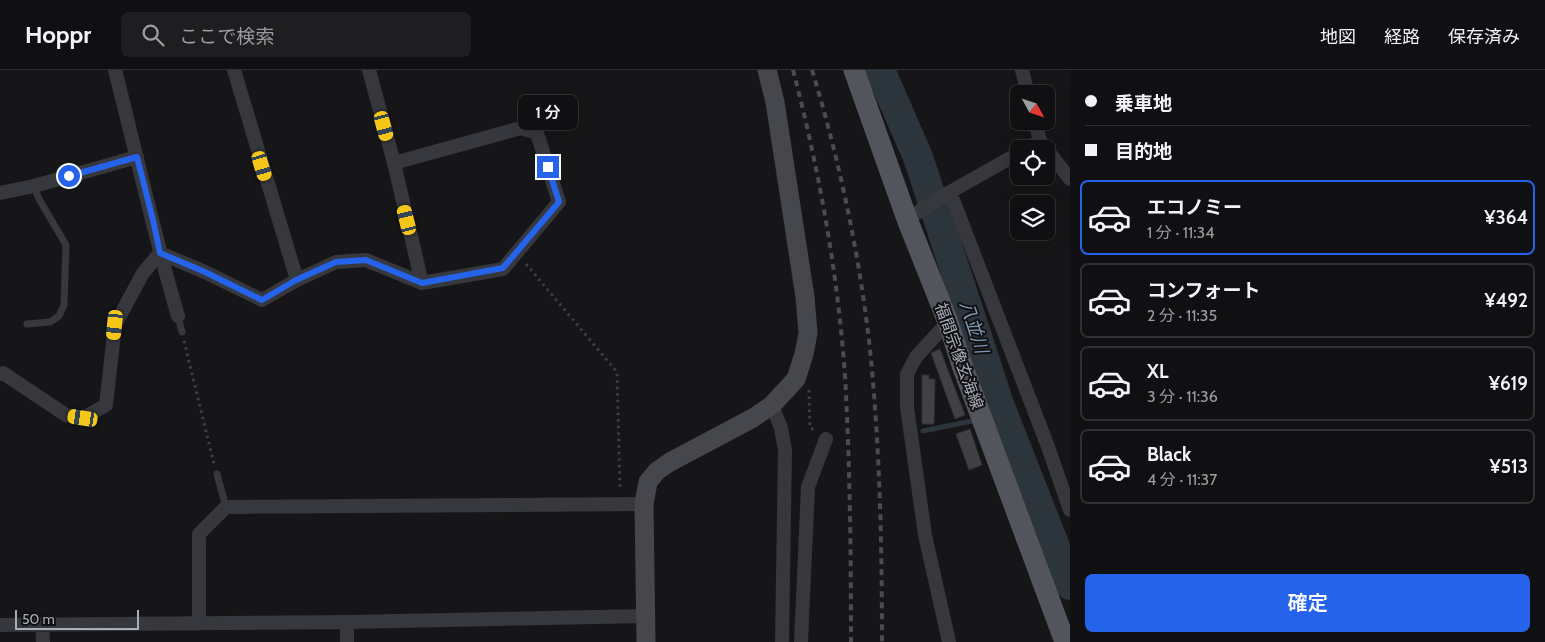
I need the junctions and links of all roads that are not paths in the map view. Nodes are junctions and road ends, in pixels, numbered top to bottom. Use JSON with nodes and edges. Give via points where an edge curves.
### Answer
{"nodes":[{"id":1,"x":115,"y":70,"type":"edge"},
{"id":2,"x":234,"y":70,"type":"edge"},
{"id":3,"x":369,"y":70,"type":"edge"},
{"id":4,"x":767,"y":70,"type":"edge"},
{"id":5,"x":854,"y":70,"type":"edge"},
{"id":6,"x":1022,"y":70,"type":"edge"},
{"id":7,"x":1026,"y":85,"type":"edge"},
{"id":8,"x":137,"y":157,"type":"junction"},
{"id":9,"x":1010,"y":158,"type":"edge"},
{"id":10,"x":1055,"y":160,"type":"edge"},
{"id":11,"x":394,"y":163,"type":"junction"},
{"id":12,"x":1069,"y":178,"type":"edge"},
{"id":13,"x":34,"y":186,"type":"junction"},
{"id":14,"x":0,"y":193,"type":"edge"},
{"id":15,"x":947,"y":194,"type":"junction"},
{"id":16,"x":913,"y":215,"type":"junction"},
{"id":17,"x":160,"y":253,"type":"junction"},
{"id":18,"x":296,"y":280,"type":"junction"},
{"id":19,"x":422,"y":283,"type":"junction"},
{"id":20,"x":178,"y":316,"type":"joint"},
{"id":21,"x":948,"y":322,"type":"junction"},
{"id":22,"x":27,"y":324,"type":"dead end"},
{"id":23,"x":182,"y":332,"type":"road end"},
{"id":24,"x":0,"y":374,"type":"edge"},
{"id":25,"x":772,"y":405,"type":"junction"},
{"id":26,"x":826,"y":439,"type":"dead end"},
{"id":27,"x":217,"y":474,"type":"road end"},
{"id":28,"x":644,"y":504,"type":"junction"},
{"id":29,"x":226,"y":506,"type":"junction"},
{"id":30,"x":1070,"y":510,"type":"edge"},
{"id":31,"x":646,"y":616,"type":"junction"},
{"id":32,"x":199,"y":622,"type":"junction"},
{"id":33,"x":346,"y":622,"type":"junction"},
{"id":34,"x":42,"y":624,"type":"junction"},
{"id":35,"x":0,"y":625,"type":"edge"},
{"id":36,"x":43,"y":642,"type":"edge"},
{"id":37,"x":347,"y":642,"type":"edge"},
{"id":38,"x":646,"y":642,"type":"edge"},
{"id":39,"x":782,"y":642,"type":"edge"},
{"id":40,"x":801,"y":642,"type":"edge"},
{"id":41,"x":949,"y":642,"type":"edge"},
{"id":42,"x":1065,"y":642,"type":"edge"}],
"edges":[{"from":1,"to":8,"type":"street"},
{"from":2,"to":18,"type":"street"},
{"from":3,"to":11,"type":"street"},
{"from":4,"to":25,"type":"street","via":[[806,297],[808,333],[796,378]]},
{"from":5,"to":16,"type":"main road","name":"福間宗像玄海線"},
{"from":6,"to":7,"type":"street"},
{"from":8,"to":13,"type":"street"},
{"from":8,"to":17,"type":"street"},
{"from":9,"to":15,"type":"street"},
{"from":10,"to":12,"type":"street"},
{"from":11,"to":19,"type":"street"},
{"from":11,"to":19,"type":"street","via":[[522,128],[537,133],[559,202],[503,268]]},
{"from":13,"to":14,"type":"street"},
{"from":13,"to":22,"type":"lane","via":[[66,245],[64,306],[59,316],[50,322]]},
{"from":15,"to":16,"type":"street"},
{"from":15,"to":30,"type":"street","via":[[1047,444]]},
{"from":16,"to":21,"type":"main road","name":"福間宗像玄海線"},
{"from":17,"to":18,"type":"street","via":[[262,300]]},
{"from":17,"to":20,"type":"street"},
{"from":17,"to":24,"type":"street","via":[[143,273],[115,325],[106,405],[83,418],[66,416]]},
{"from":18,"to":19,"type":"street","via":[[336,262],[366,260]]},
{"from":20,"to":23,"type":"lane"},
{"from":21,"to":41,"type":"street","via":[[916,357],[908,374],[907,407],[926,535]]},
{"from":21,"to":42,"type":"main road","name":"福間宗像玄海線"},
{"from":25,"to":28,"type":"street","via":[[657,471],[648,482]]},
{"from":25,"to":39,"type":"street","via":[[785,450]]},
{"from":26,"to":40,"type":"street","via":[[808,487]]},
{"from":27,"to":29,"type":"lane"},
{"from":28,"to":29,"type":"street"},
{"from":28,"to":31,"type":"street"},
{"from":29,"to":32,"type":"street","via":[[200,534]]},
{"from":31,"to":33,"type":"street"},
{"from":31,"to":38,"type":"street"},
{"from":32,"to":33,"type":"street"},
{"from":32,"to":34,"type":"street"},
{"from":33,"to":37,"type":"street"},
{"from":34,"to":35,"type":"street"},
{"from":34,"to":36,"type":"street"}]}
